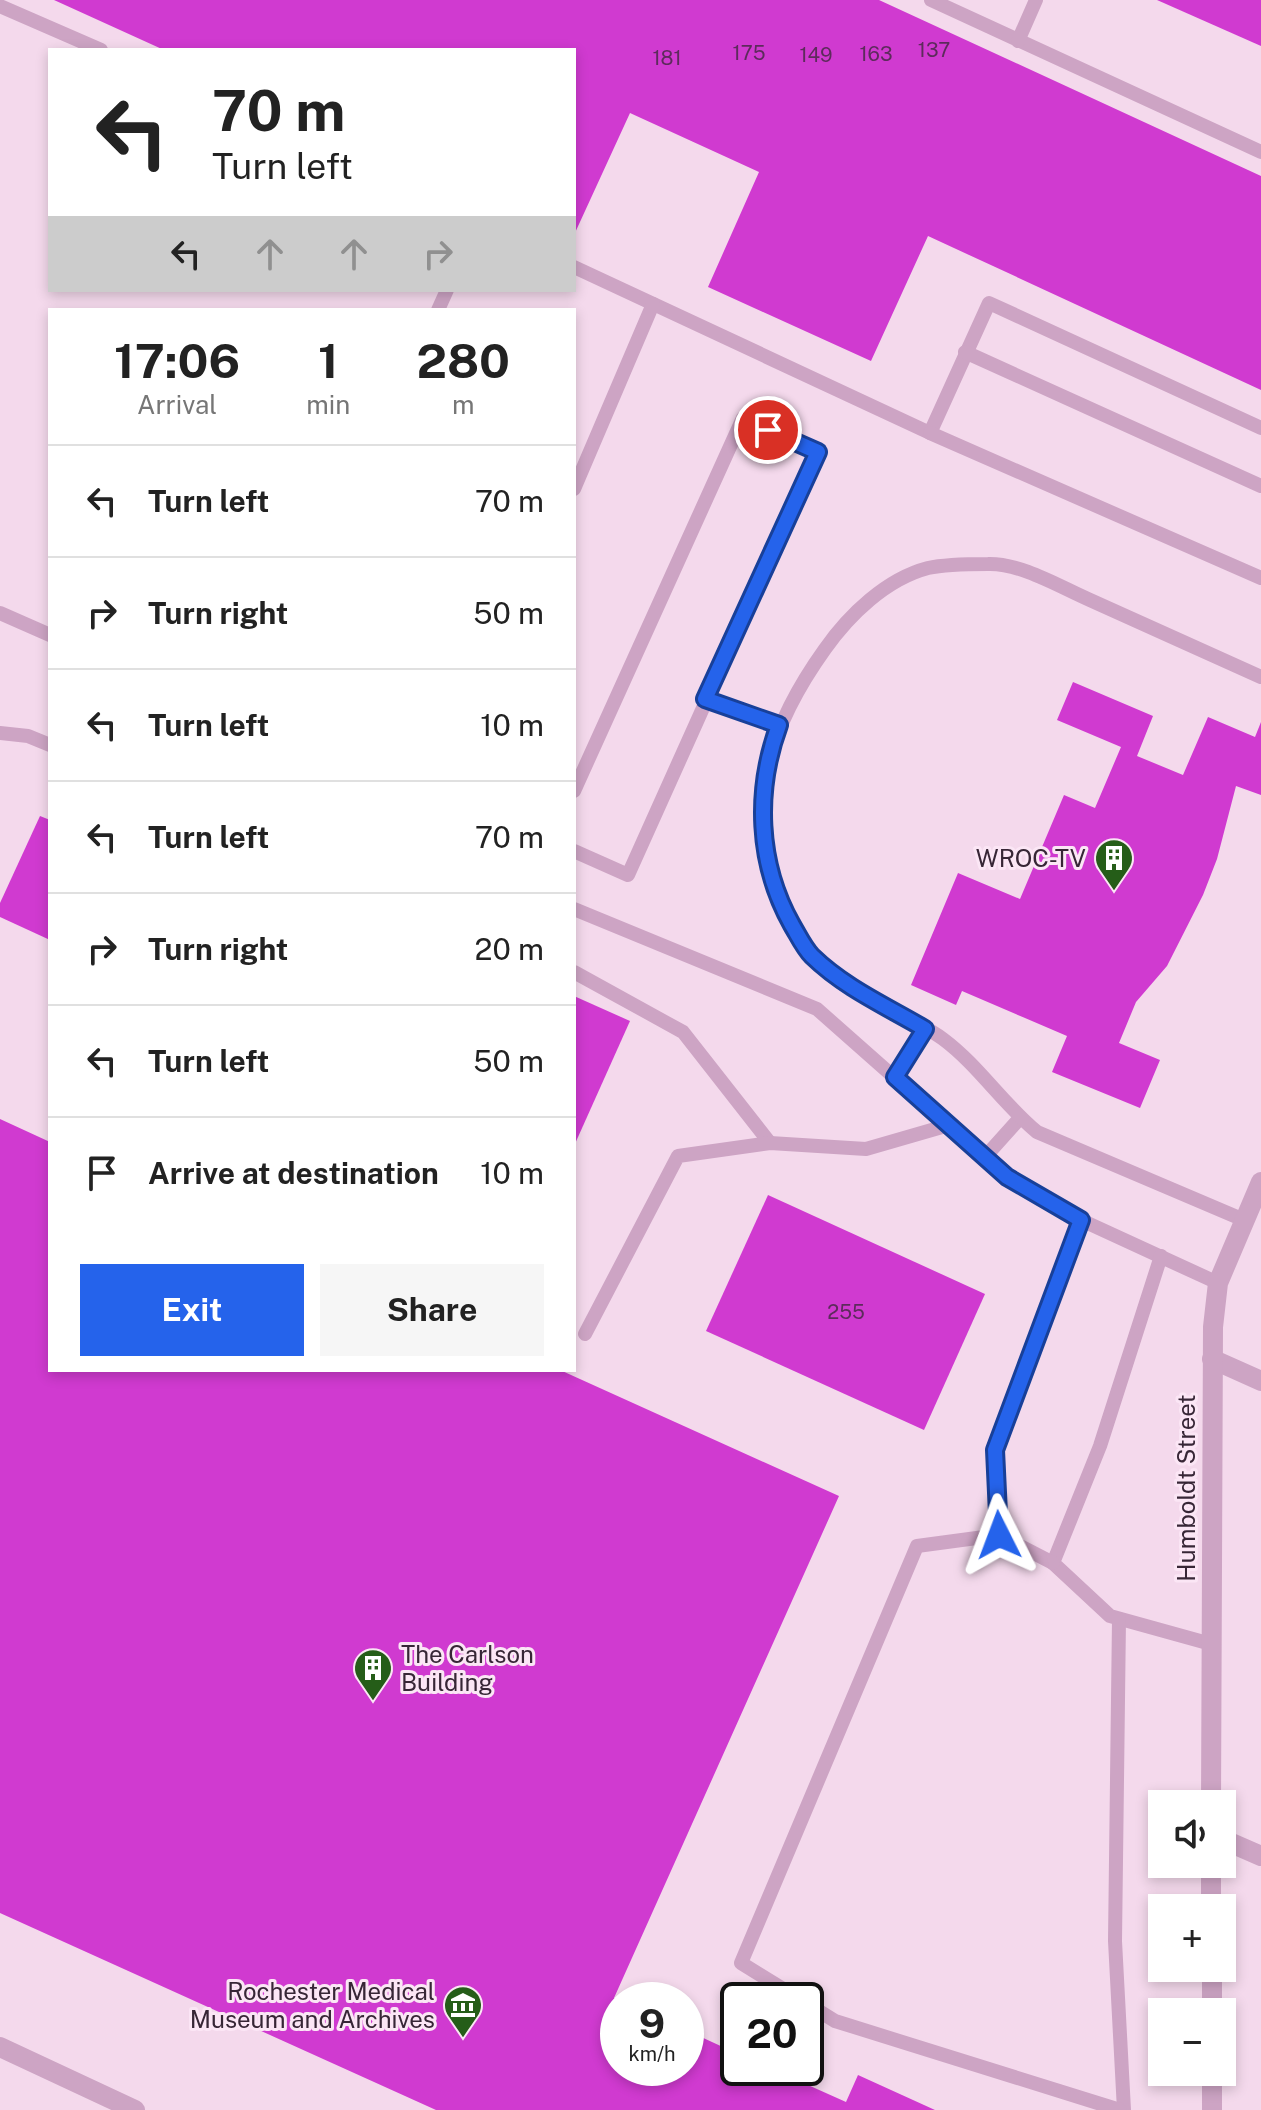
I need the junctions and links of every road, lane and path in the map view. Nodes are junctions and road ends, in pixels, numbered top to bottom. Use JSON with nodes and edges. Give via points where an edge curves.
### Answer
{"nodes":[{"id":1,"x":931,"y":0,"type":"edge"},
{"id":2,"x":1036,"y":0,"type":"edge"},
{"id":3,"x":0,"y":6,"type":"edge"},
{"id":4,"x":1018,"y":41,"type":"junction"},
{"id":5,"x":96,"y":48,"type":"edge"},
{"id":6,"x":1261,"y":152,"type":"edge"},
{"id":7,"x":576,"y":268,"type":"edge"},
{"id":8,"x":653,"y":304,"type":"junction"},
{"id":9,"x":965,"y":352,"type":"junction"},
{"id":10,"x":1261,"y":428,"type":"edge"},
{"id":11,"x":930,"y":433,"type":"junction"},
{"id":12,"x":576,"y":484,"type":"edge"},
{"id":13,"x":1261,"y":486,"type":"edge"},
{"id":14,"x":1261,"y":578,"type":"edge"},
{"id":15,"x":0,"y":613,"type":"edge"},
{"id":16,"x":48,"y":634,"type":"edge"},
{"id":17,"x":1261,"y":677,"type":"edge"},
{"id":18,"x":705,"y":699,"type":"junction"},
{"id":19,"x":779,"y":725,"type":"junction"},
{"id":20,"x":0,"y":733,"type":"edge"},
{"id":21,"x":48,"y":744,"type":"edge"},
{"id":22,"x":576,"y":787,"type":"edge"},
{"id":23,"x":576,"y":852,"type":"edge"},
{"id":24,"x":576,"y":910,"type":"edge"},
{"id":25,"x":576,"y":973,"type":"edge"},
{"id":26,"x":925,"y":1029,"type":"junction"},
{"id":27,"x":895,"y":1077,"type":"junction"},
{"id":28,"x":1020,"y":1118,"type":"junction"},
{"id":29,"x":949,"y":1125,"type":"junction"},
{"id":30,"x":770,"y":1143,"type":"junction"},
{"id":31,"x":985,"y":1157,"type":"junction"},
{"id":32,"x":1261,"y":1182,"type":"edge"},
{"id":33,"x":1081,"y":1220,"type":"junction"},
{"id":34,"x":1244,"y":1220,"type":"junction"},
{"id":35,"x":1161,"y":1256,"type":"junction"},
{"id":36,"x":1218,"y":1283,"type":"junction"},
{"id":37,"x":585,"y":1334,"type":"dead end"},
{"id":38,"x":1212,"y":1359,"type":"junction"},
{"id":39,"x":1261,"y":1381,"type":"edge"},
{"id":40,"x":999,"y":1535,"type":"junction"},
{"id":41,"x":1053,"y":1563,"type":"junction"},
{"id":42,"x":1119,"y":1619,"type":"junction"},
{"id":43,"x":1211,"y":1644,"type":"junction"},
{"id":44,"x":1211,"y":1790,"type":"edge"},
{"id":45,"x":1236,"y":1845,"type":"edge"},
{"id":46,"x":1261,"y":1856,"type":"edge"},
{"id":47,"x":772,"y":1982,"type":"edge"},
{"id":48,"x":824,"y":2014,"type":"edge"},
{"id":49,"x":0,"y":2047,"type":"edge"},
{"id":50,"x":1212,"y":2086,"type":"edge"},
{"id":51,"x":135,"y":2110,"type":"edge"},
{"id":52,"x":1122,"y":2110,"type":"edge"},
{"id":53,"x":1212,"y":2110,"type":"edge"}],
"edges":[{"from":1,"to":4,"type":"lane"},
{"from":2,"to":4,"type":"lane"},
{"from":3,"to":5,"type":"lane"},
{"from":4,"to":6,"type":"lane"},
{"from":7,"to":8,"type":"lane"},
{"from":8,"to":11,"type":"lane"},
{"from":8,"to":12,"type":"lane"},
{"from":9,"to":10,"type":"lane","via":[[989,303]]},
{"from":9,"to":11,"type":"lane"},
{"from":9,"to":13,"type":"lane"},
{"from":11,"to":14,"type":"lane"},
{"from":15,"to":16,"type":"lane"},
{"from":17,"to":19,"type":"lane","via":[[1040,578],[992,564],[927,568],[876,594],[839,629]]},
{"from":18,"to":19,"type":"lane"},
{"from":18,"to":22,"type":"lane","via":[[818,452],[743,418]]},
{"from":18,"to":23,"type":"lane","via":[[628,875]]},
{"from":19,"to":26,"type":"lane","via":[[767,758],[761,812],[767,863],[785,912],[809,953],[835,977]]},
{"from":20,"to":21,"type":"lane"},
{"from":24,"to":27,"type":"lane","via":[[817,1009]]},
{"from":25,"to":30,"type":"lane","via":[[683,1032]]},
{"from":26,"to":27,"type":"lane"},
{"from":26,"to":28,"type":"lane","via":[[943,1039]]},
{"from":27,"to":29,"type":"lane"},
{"from":28,"to":31,"type":"lane"},
{"from":28,"to":34,"type":"lane","via":[[1037,1132]]},
{"from":29,"to":30,"type":"lane","via":[[866,1149]]},
{"from":29,"to":31,"type":"lane"},
{"from":30,"to":37,"type":"lane","via":[[678,1156]]},
{"from":31,"to":33,"type":"lane","via":[[1007,1177]]},
{"from":32,"to":34,"type":"street","name":"Humboldt Street"},
{"from":33,"to":35,"type":"lane"},
{"from":33,"to":40,"type":"lane","via":[[995,1450]]},
{"from":34,"to":36,"type":"street","name":"Humboldt Street"},
{"from":35,"to":36,"type":"lane"},
{"from":35,"to":41,"type":"lane","via":[[1100,1446]]},
{"from":36,"to":38,"type":"street","name":"Humboldt Street"},
{"from":38,"to":39,"type":"street"},
{"from":38,"to":43,"type":"street","name":"Humboldt Street"},
{"from":40,"to":41,"type":"lane"},
{"from":40,"to":47,"type":"lane","via":[[917,1546],[741,1963]]},
{"from":41,"to":42,"type":"lane"},
{"from":42,"to":43,"type":"lane"},
{"from":42,"to":52,"type":"lane","via":[[1115,1941]]},
{"from":43,"to":44,"type":"street","name":"Humboldt Street"},
{"from":45,"to":46,"type":"street"},
{"from":48,"to":52,"type":"lane"},
{"from":49,"to":51,"type":"street"},
{"from":50,"to":53,"type":"street"}]}
